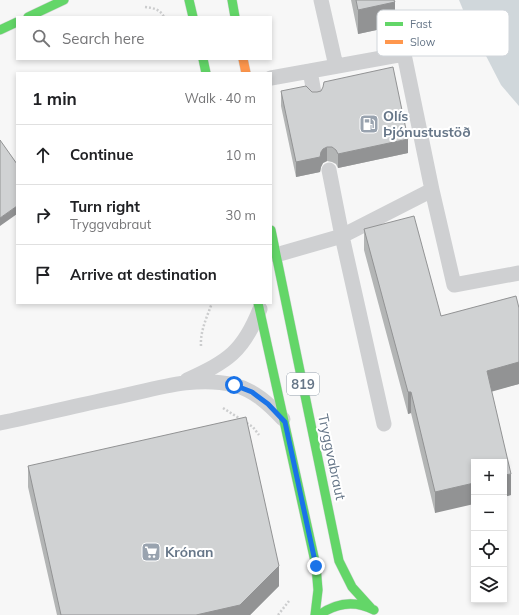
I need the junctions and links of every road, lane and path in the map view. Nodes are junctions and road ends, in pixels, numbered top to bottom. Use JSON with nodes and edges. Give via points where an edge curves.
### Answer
{"nodes":[{"id":1,"x":64,"y":0,"type":"edge"},
{"id":2,"x":189,"y":0,"type":"edge"},
{"id":3,"x":232,"y":0,"type":"edge"},
{"id":4,"x":321,"y":0,"type":"edge"},
{"id":5,"x":145,"y":7,"type":"dead end"},
{"id":6,"x":162,"y":13,"type":"dead end"},
{"id":7,"x":30,"y":16,"type":"edge"},
{"id":8,"x":193,"y":16,"type":"edge"},
{"id":9,"x":235,"y":16,"type":"edge"},
{"id":10,"x":16,"y":22,"type":"edge"},
{"id":11,"x":0,"y":30,"type":"edge"},
{"id":12,"x":393,"y":56,"type":"edge"},
{"id":13,"x":404,"y":56,"type":"edge"},
{"id":14,"x":203,"y":60,"type":"edge"},
{"id":15,"x":243,"y":60,"type":"edge"},
{"id":16,"x":336,"y":66,"type":"junction"},
{"id":17,"x":310,"y":71,"type":"junction"},
{"id":18,"x":206,"y":72,"type":"edge"},
{"id":19,"x":246,"y":72,"type":"edge"},
{"id":20,"x":272,"y":78,"type":"edge"},
{"id":21,"x":315,"y":98,"type":"edge"},
{"id":22,"x":329,"y":170,"type":"dead end"},
{"id":23,"x":432,"y":190,"type":"junction"},
{"id":24,"x":272,"y":235,"type":"edge"},
{"id":25,"x":342,"y":236,"type":"junction"},
{"id":26,"x":276,"y":254,"type":"junction"},
{"id":27,"x":519,"y":273,"type":"edge"},
{"id":28,"x":212,"y":304,"type":"edge"},
{"id":29,"x":259,"y":306,"type":"edge"},
{"id":30,"x":208,"y":376,"type":"junction"},
{"id":31,"x":285,"y":422,"type":"junction"},
{"id":32,"x":0,"y":423,"type":"edge"},
{"id":33,"x":384,"y":424,"type":"dead end"},
{"id":34,"x":262,"y":439,"type":"dead end"},
{"id":35,"x":292,"y":597,"type":"dead end"},
{"id":36,"x":371,"y":608,"type":"junction"},
{"id":37,"x":278,"y":615,"type":"edge"},
{"id":38,"x":315,"y":615,"type":"edge"},
{"id":39,"x":320,"y":615,"type":"edge"},
{"id":40,"x":380,"y":615,"type":"edge"}],
"edges":[{"from":1,"to":7,"type":"main road"},
{"from":2,"to":8,"type":"main road"},
{"from":3,"to":9,"type":"main road"},
{"from":4,"to":16,"type":"lane"},
{"from":5,"to":6,"type":"path"},
{"from":10,"to":11,"type":"main road"},
{"from":12,"to":16,"type":"lane"},
{"from":13,"to":23,"type":"lane"},
{"from":14,"to":18,"type":"main road"},
{"from":15,"to":19,"type":"main road"},
{"from":16,"to":17,"type":"lane"},
{"from":17,"to":20,"type":"lane"},
{"from":17,"to":21,"type":"lane"},
{"from":22,"to":25,"type":"lane"},
{"from":23,"to":25,"type":"lane"},
{"from":23,"to":27,"type":"lane","via":[[454,284]]},
{"from":24,"to":26,"type":"main road","name":"Tryggvabraut","number":"819"},
{"from":25,"to":26,"type":"lane"},
{"from":25,"to":33,"type":"lane"},
{"from":26,"to":36,"type":"main road","name":"Tryggvabraut","number":"819","via":[[339,561],[345,578]]},
{"from":28,"to":30,"type":"path","via":[[200,340]]},
{"from":29,"to":30,"type":"lane","via":[[252,329],[241,345]]},
{"from":29,"to":31,"type":"main road","number":"819"},
{"from":30,"to":31,"type":"lane","via":[[252,392]]},
{"from":30,"to":32,"type":"lane"},
{"from":30,"to":34,"type":"path","via":[[213,396],[222,407],[253,427]]},
{"from":31,"to":38,"type":"main road","number":"819","via":[[316,566],[319,587]]},
{"from":35,"to":37,"type":"path"},
{"from":36,"to":39,"type":"main road","name":"Tryggvabraut","number":"819","via":[[356,604],[339,604]]},
{"from":36,"to":40,"type":"main road","name":"Tryggvabraut","number":"819"}]}
